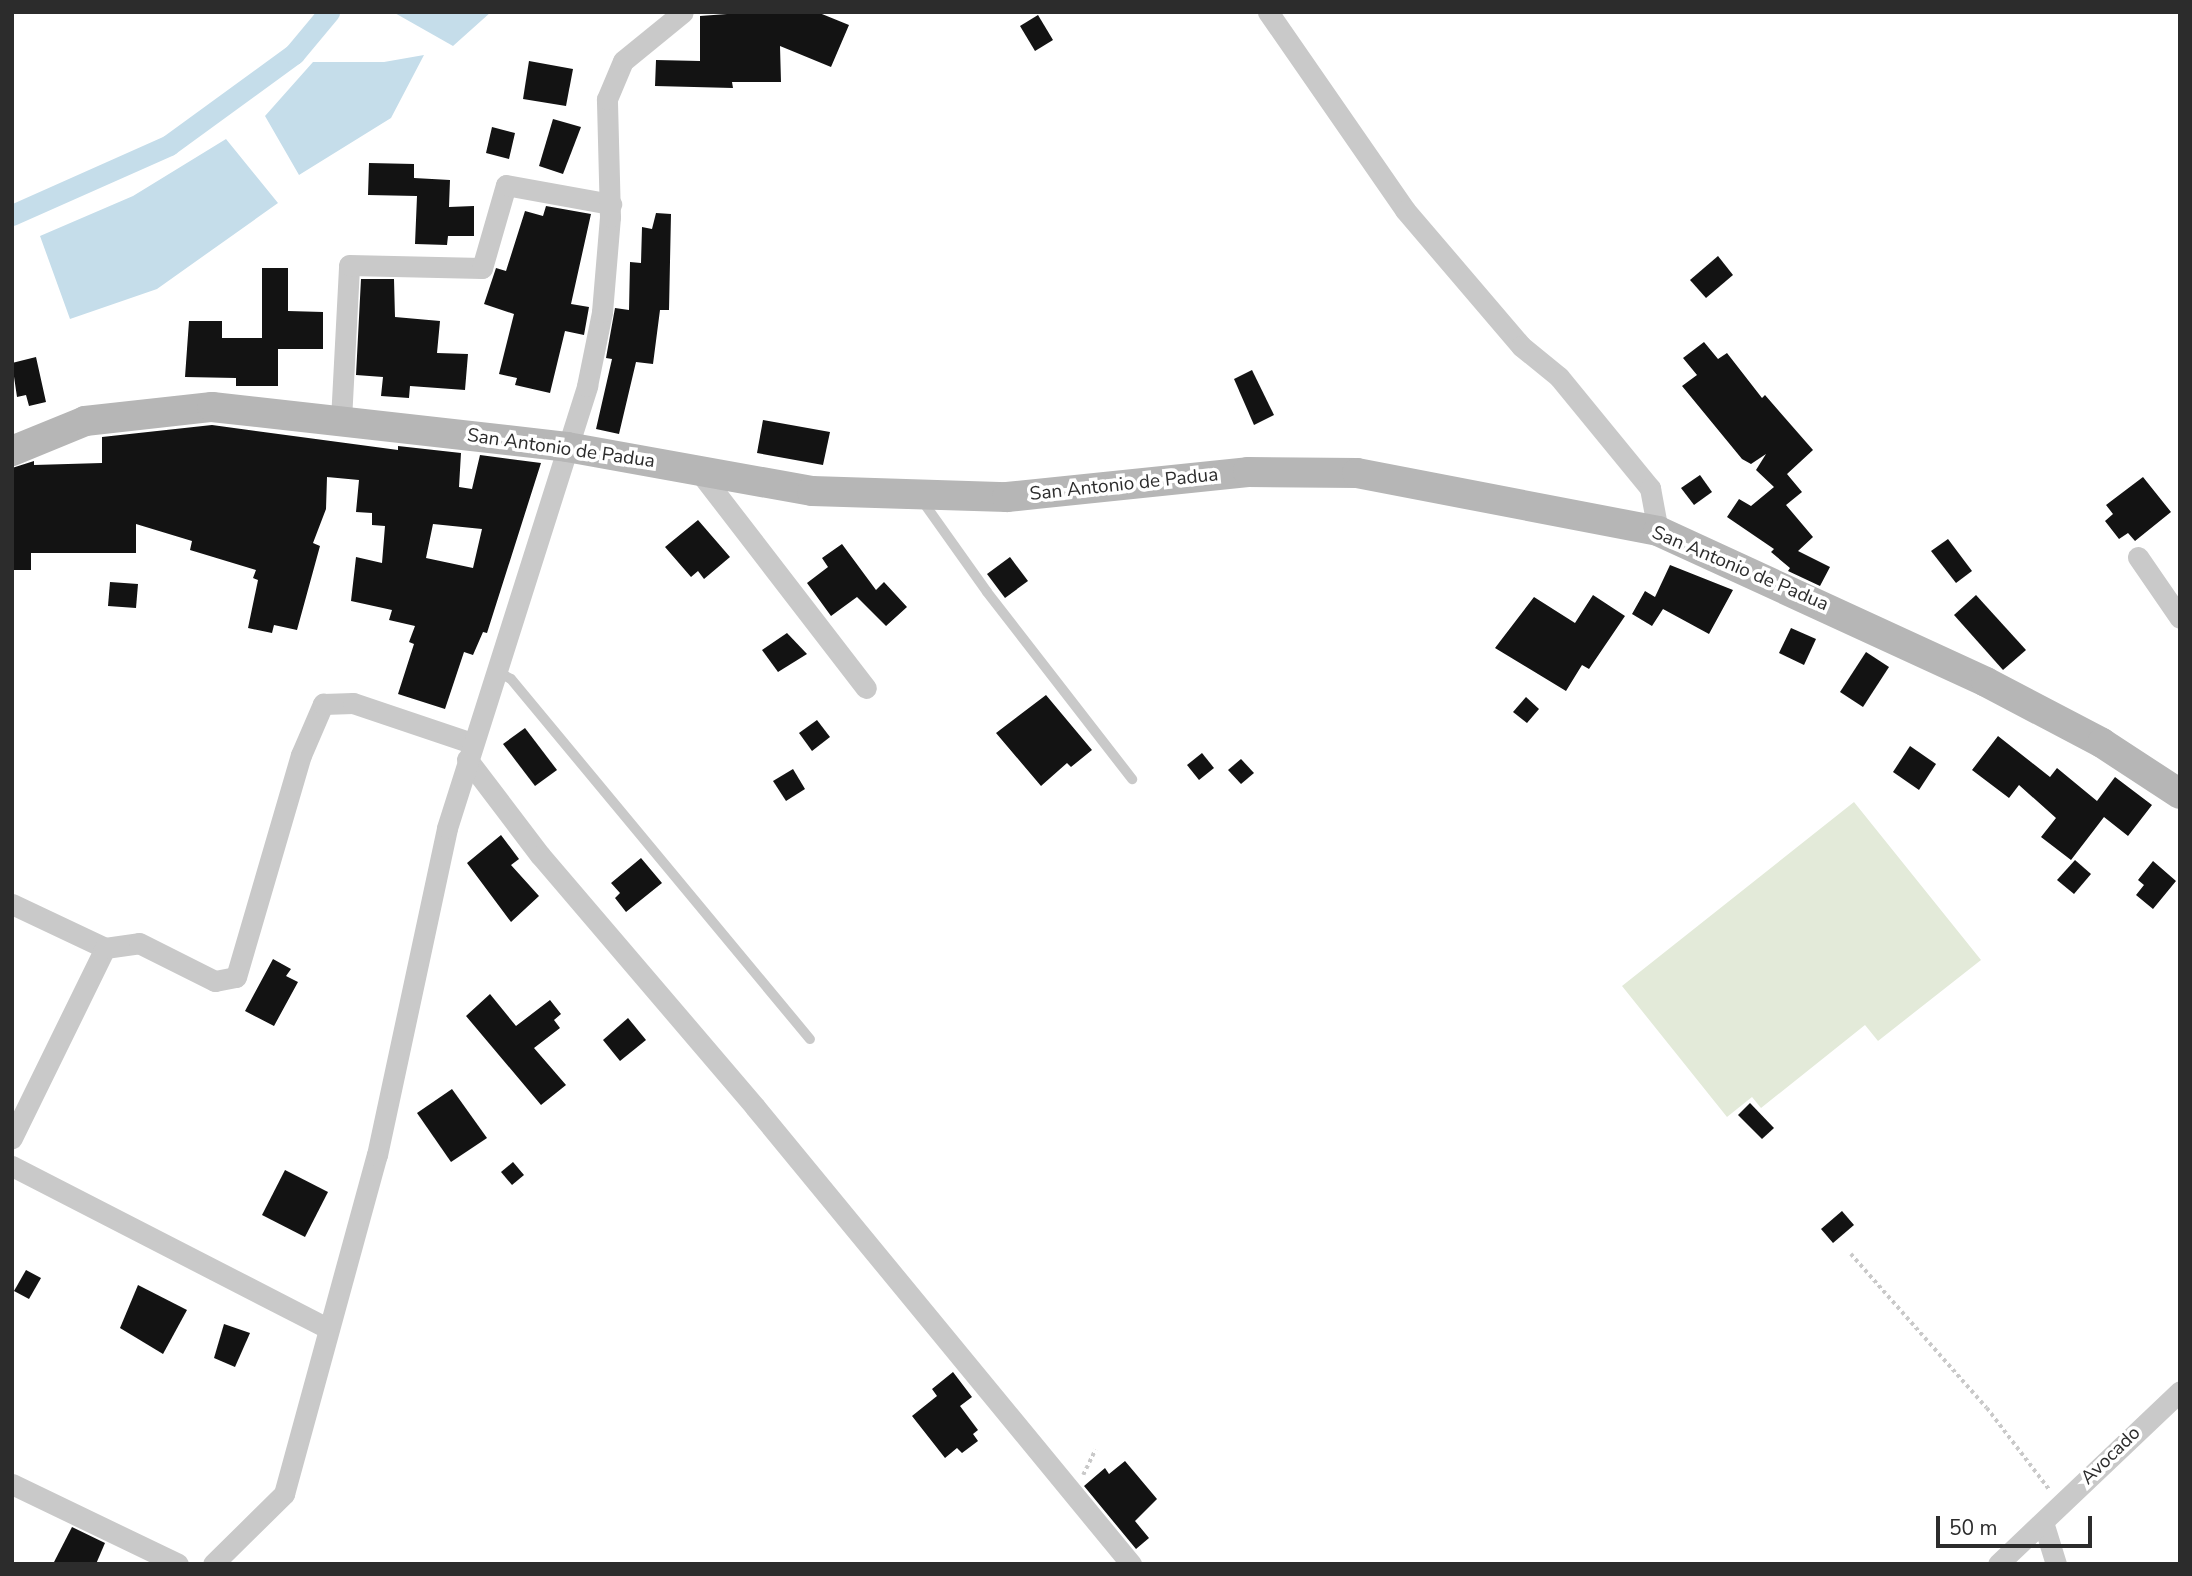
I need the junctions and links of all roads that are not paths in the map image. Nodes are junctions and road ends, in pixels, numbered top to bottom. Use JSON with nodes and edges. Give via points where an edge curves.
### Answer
{"nodes":[{"id":1,"x":683,"y":12,"type":"edge"},
{"id":2,"x":1268,"y":12,"type":"edge"},
{"id":3,"x":611,"y":204,"type":"junction"},
{"id":4,"x":341,"y":419,"type":"junction"},
{"id":5,"x":567,"y":447,"type":"junction"},
{"id":6,"x":12,"y":450,"type":"edge"},
{"id":7,"x":698,"y":470,"type":"junction"},
{"id":8,"x":918,"y":493,"type":"junction"},
{"id":9,"x":1658,"y":531,"type":"junction"},
{"id":10,"x":2138,"y":557,"type":"dead end"},
{"id":11,"x":2180,"y":618,"type":"edge"},
{"id":12,"x":494,"y":670,"type":"junction"},
{"id":13,"x":866,"y":688,"type":"dead end"},
{"id":14,"x":470,"y":751,"type":"junction"},
{"id":15,"x":1132,"y":779,"type":"dead end"},
{"id":16,"x":2180,"y":794,"type":"edge"},
{"id":17,"x":12,"y":904,"type":"edge"},
{"id":18,"x":105,"y":948,"type":"junction"},
{"id":19,"x":810,"y":1039,"type":"dead end"},
{"id":20,"x":12,"y":1138,"type":"edge"},
{"id":21,"x":12,"y":1166,"type":"edge"},
{"id":22,"x":329,"y":1329,"type":"junction"},
{"id":23,"x":2180,"y":1391,"type":"edge"},
{"id":24,"x":12,"y":1484,"type":"edge"},
{"id":25,"x":2043,"y":1522,"type":"junction"},
{"id":26,"x":177,"y":1564,"type":"edge"},
{"id":27,"x":213,"y":1564,"type":"edge"},
{"id":28,"x":1131,"y":1564,"type":"edge"},
{"id":29,"x":1998,"y":1564,"type":"edge"},
{"id":30,"x":2056,"y":1564,"type":"edge"}],
"edges":[{"from":1,"to":3,"type":"street","via":[[623,61],[607,99]]},
{"from":2,"to":9,"type":"street","via":[[1405,210],[1521,346],[1559,377],[1650,488]]},
{"from":3,"to":4,"type":"street","via":[[506,185],[482,268],[349,265]]},
{"from":3,"to":5,"type":"street","via":[[602,312],[587,386]]},
{"from":4,"to":5,"type":"street","name":"San Antonio de Padua"},
{"from":4,"to":6,"type":"street","name":"San Antonio de Padua","via":[[212,407],[85,421]]},
{"from":5,"to":7,"type":"street","name":"San Antonio de Padua"},
{"from":5,"to":12,"type":"street","via":[[542,537]]},
{"from":7,"to":8,"type":"street","name":"San Antonio de Padua","via":[[812,491]]},
{"from":7,"to":13,"type":"street"},
{"from":8,"to":9,"type":"street","name":"San Antonio de Padua","via":[[1007,498],[1248,472],[1357,473]]},
{"from":8,"to":15,"type":"lane","via":[[987,592]]},
{"from":9,"to":16,"type":"street","name":"San Antonio de Padua","via":[[1986,682],[2102,743]]},
{"from":10,"to":11,"type":"street"},
{"from":12,"to":14,"type":"street"},
{"from":12,"to":19,"type":"lane","via":[[511,678]]},
{"from":14,"to":18,"type":"street","via":[[353,703],[323,704],[302,755],[236,977],[215,981],[139,943]]},
{"from":14,"to":22,"type":"street","via":[[447,828],[377,1155]]},
{"from":14,"to":28,"type":"street","via":[[532,845],[755,1107]]},
{"from":17,"to":18,"type":"street"},
{"from":18,"to":20,"type":"street"},
{"from":21,"to":22,"type":"street"},
{"from":22,"to":27,"type":"street","via":[[284,1494]]},
{"from":23,"to":25,"type":"street","name":"Avocado"},
{"from":24,"to":26,"type":"street"},
{"from":25,"to":29,"type":"street","name":"Avocado"},
{"from":25,"to":30,"type":"street"}]}
